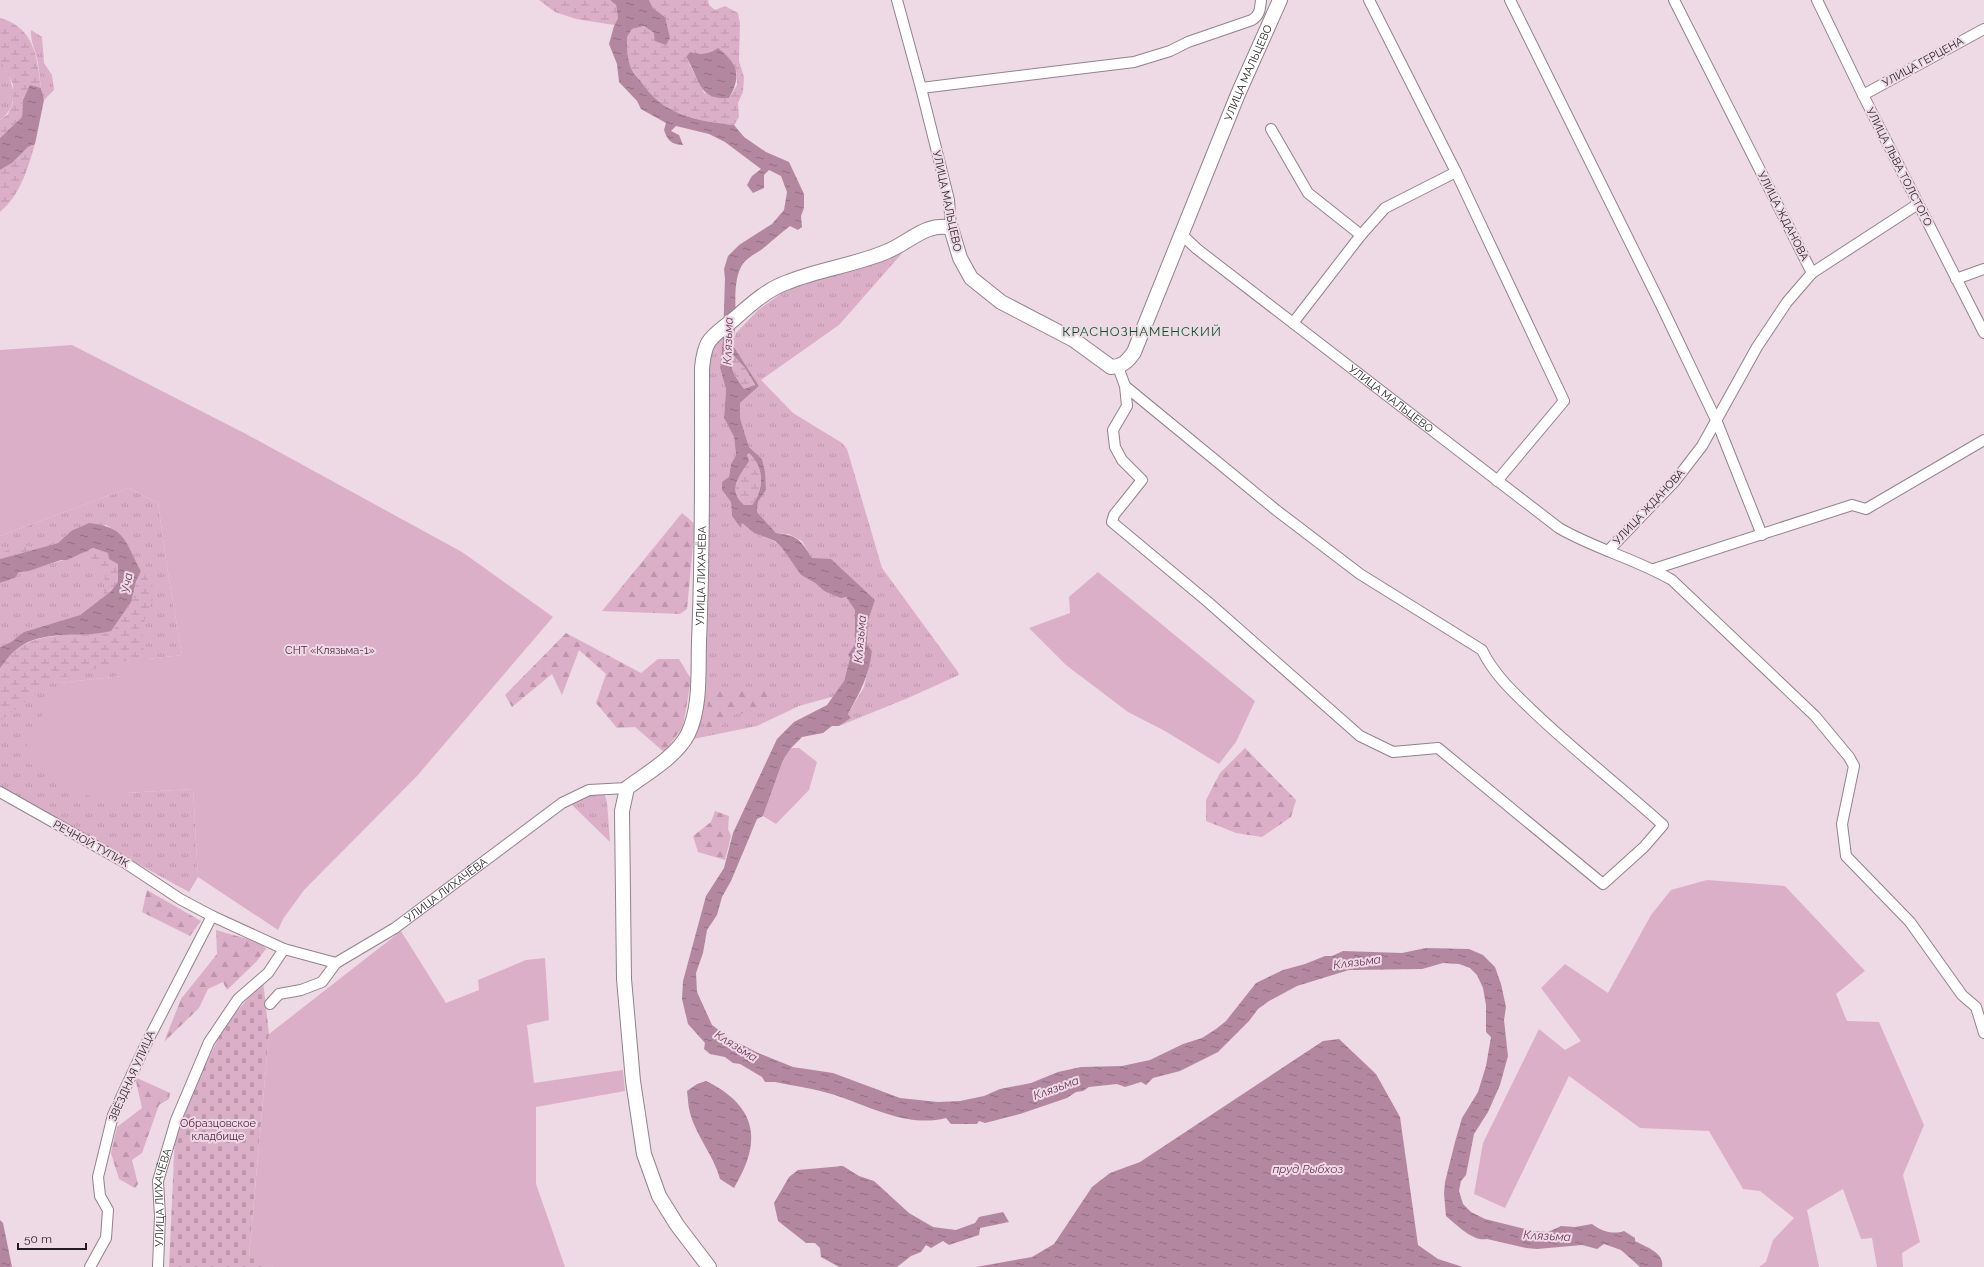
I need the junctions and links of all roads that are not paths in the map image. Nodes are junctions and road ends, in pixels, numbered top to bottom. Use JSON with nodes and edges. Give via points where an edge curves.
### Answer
{"nodes":[{"id":1,"x":897,"y":0,"type":"edge"},
{"id":2,"x":1261,"y":0,"type":"edge"},
{"id":3,"x":1280,"y":0,"type":"edge"},
{"id":4,"x":1369,"y":0,"type":"edge"},
{"id":5,"x":1510,"y":0,"type":"edge"},
{"id":6,"x":1674,"y":0,"type":"edge"},
{"id":7,"x":1818,"y":0,"type":"edge"},
{"id":8,"x":1262,"y":20,"type":"junction"},
{"id":9,"x":1984,"y":29,"type":"edge"},
{"id":10,"x":921,"y":88,"type":"junction"},
{"id":11,"x":1863,"y":95,"type":"junction"},
{"id":12,"x":1271,"y":129,"type":"dead end"},
{"id":13,"x":1456,"y":172,"type":"junction"},
{"id":14,"x":1918,"y":204,"type":"junction"},
{"id":15,"x":951,"y":228,"type":"junction"},
{"id":16,"x":1181,"y":234,"type":"junction"},
{"id":17,"x":1361,"y":235,"type":"junction"},
{"id":18,"x":1984,"y":269,"type":"edge"},
{"id":19,"x":1812,"y":273,"type":"junction"},
{"id":20,"x":1956,"y":279,"type":"junction"},
{"id":21,"x":1293,"y":322,"type":"junction"},
{"id":22,"x":1984,"y":333,"type":"edge"},
{"id":23,"x":1118,"y":367,"type":"junction"},
{"id":24,"x":1125,"y":386,"type":"junction"},
{"id":25,"x":1717,"y":422,"type":"junction"},
{"id":26,"x":1984,"y":440,"type":"edge"},
{"id":27,"x":1497,"y":481,"type":"junction"},
{"id":28,"x":1762,"y":535,"type":"junction"},
{"id":29,"x":1608,"y":551,"type":"junction"},
{"id":30,"x":1654,"y":569,"type":"junction"},
{"id":31,"x":627,"y":788,"type":"junction"},
{"id":32,"x":0,"y":792,"type":"edge"},
{"id":33,"x":212,"y":916,"type":"junction"},
{"id":34,"x":284,"y":948,"type":"junction"},
{"id":35,"x":336,"y":963,"type":"junction"},
{"id":36,"x":270,"y":1004,"type":"dead end"},
{"id":37,"x":1980,"y":1007,"type":"edge"},
{"id":38,"x":1984,"y":1033,"type":"edge"},
{"id":39,"x":90,"y":1267,"type":"edge"},
{"id":40,"x":158,"y":1267,"type":"edge"},
{"id":41,"x":709,"y":1267,"type":"edge"}],
"edges":[{"from":1,"to":10,"type":"street","name":"УЛИЦА МАЛЬЦЕВО"},
{"from":2,"to":8,"type":"street"},
{"from":3,"to":8,"type":"street","name":"УЛИЦА МАЛЬЦЕВО"},
{"from":4,"to":13,"type":"street"},
{"from":5,"to":25,"type":"street"},
{"from":6,"to":19,"type":"street","name":"УЛИЦА ЖДАНОВА"},
{"from":7,"to":11,"type":"street","name":"УЛИЦА ЛЬВА ТОЛСТОГО"},
{"from":8,"to":10,"type":"street","via":[[1252,20],[1134,62]]},
{"from":8,"to":16,"type":"street","name":"УЛИЦА МАЛЬЦЕВО"},
{"from":9,"to":11,"type":"street","name":"УЛИЦА ГЕРЦЕНА"},
{"from":10,"to":15,"type":"street","name":"УЛИЦА МАЛЬЦЕВО","via":[[949,200]]},
{"from":11,"to":14,"type":"street","name":"УЛИЦА ЛЬВА ТОЛСТОГО"},
{"from":12,"to":17,"type":"street","via":[[1308,193]]},
{"from":13,"to":17,"type":"street","via":[[1385,208]]},
{"from":13,"to":27,"type":"street","via":[[1564,400]]},
{"from":14,"to":19,"type":"street"},
{"from":14,"to":20,"type":"street","name":"УЛИЦА ЛЬВА ТОЛСТОГО"},
{"from":15,"to":23,"type":"street","name":"УЛИЦА МАЛЬЦЕВО","via":[[960,258],[971,278],[1001,302],[1074,340],[1104,364]]},
{"from":15,"to":31,"type":"street","name":"УЛИЦА ЛИХАЧЁВА","via":[[941,225],[922,232],[888,251],[787,282],[751,304],[704,347],[700,618],[694,713],[689,731],[682,743]]},
{"from":16,"to":21,"type":"street","name":"УЛИЦА МАЛЬЦЕВО","via":[[1197,250]]},
{"from":16,"to":23,"type":"street","name":"УЛИЦА МАЛЬЦЕВО","via":[[1134,352],[1129,360]]},
{"from":17,"to":21,"type":"street"},
{"from":18,"to":20,"type":"street"},
{"from":19,"to":25,"type":"street","name":"УЛИЦА ЖДАНОВА","via":[[1787,302],[1757,347]]},
{"from":20,"to":22,"type":"street","name":"УЛИЦА ЛЬВА ТОЛСТОГО"},
{"from":21,"to":27,"type":"street","name":"УЛИЦА МАЛЬЦЕВО"},
{"from":23,"to":24,"type":"street"},
{"from":24,"to":24,"type":"street","via":[[1127,406],[1113,430],[1115,447],[1122,460],[1142,480],[1114,515],[1112,522],[1208,602],[1360,736],[1393,752],[1438,748],[1603,884],[1644,847],[1663,825],[1554,731],[1512,691],[1489,665],[1482,650],[1360,574],[1270,505]]},
{"from":25,"to":28,"type":"street"},
{"from":25,"to":29,"type":"street","name":"УЛИЦА ЖДАНОВА","via":[[1675,481]]},
{"from":26,"to":28,"type":"street","via":[[1866,509],[1852,505]]},
{"from":27,"to":29,"type":"street","name":"УЛИЦА МАЛЬЦЕВО","via":[[1559,528],[1581,541]]},
{"from":28,"to":30,"type":"street"},
{"from":29,"to":30,"type":"street","name":"УЛИЦА МАЛЬЦЕВО"},
{"from":30,"to":37,"type":"street","name":"УЛИЦА МАЛЬЦЕВО","via":[[1672,580],[1815,716],[1850,757],[1854,766],[1842,824],[1846,856],[1910,922],[1962,995]]},
{"from":31,"to":35,"type":"street","name":"УЛИЦА ЛИХАЧЁВА","via":[[589,790],[562,803],[395,928]]},
{"from":31,"to":41,"type":"street","via":[[622,811],[624,979],[637,1114],[644,1154],[659,1196],[676,1225]]},
{"from":32,"to":33,"type":"street","name":"РЕЧНОЙ ТУПИК","via":[[124,862],[180,899]]},
{"from":33,"to":34,"type":"street","name":"РЕЧНОЙ ТУПИК"},
{"from":33,"to":39,"type":"street","name":"ЗВЁЗДНАЯ УЛИЦА","via":[[145,1046],[113,1115],[98,1177],[100,1196],[108,1210],[106,1238]]},
{"from":34,"to":35,"type":"street","name":"РЕЧНОЙ ТУПИК"},
{"from":34,"to":40,"type":"street","name":"УЛИЦА ЛИХАЧЁВА","via":[[268,973],[238,999],[209,1042],[176,1120],[158,1180]]},
{"from":35,"to":36,"type":"street","name":"УЛИЦА ЛИХАЧЁВА","via":[[322,982],[301,990],[279,994]]},
{"from":37,"to":38,"type":"street"}]}
